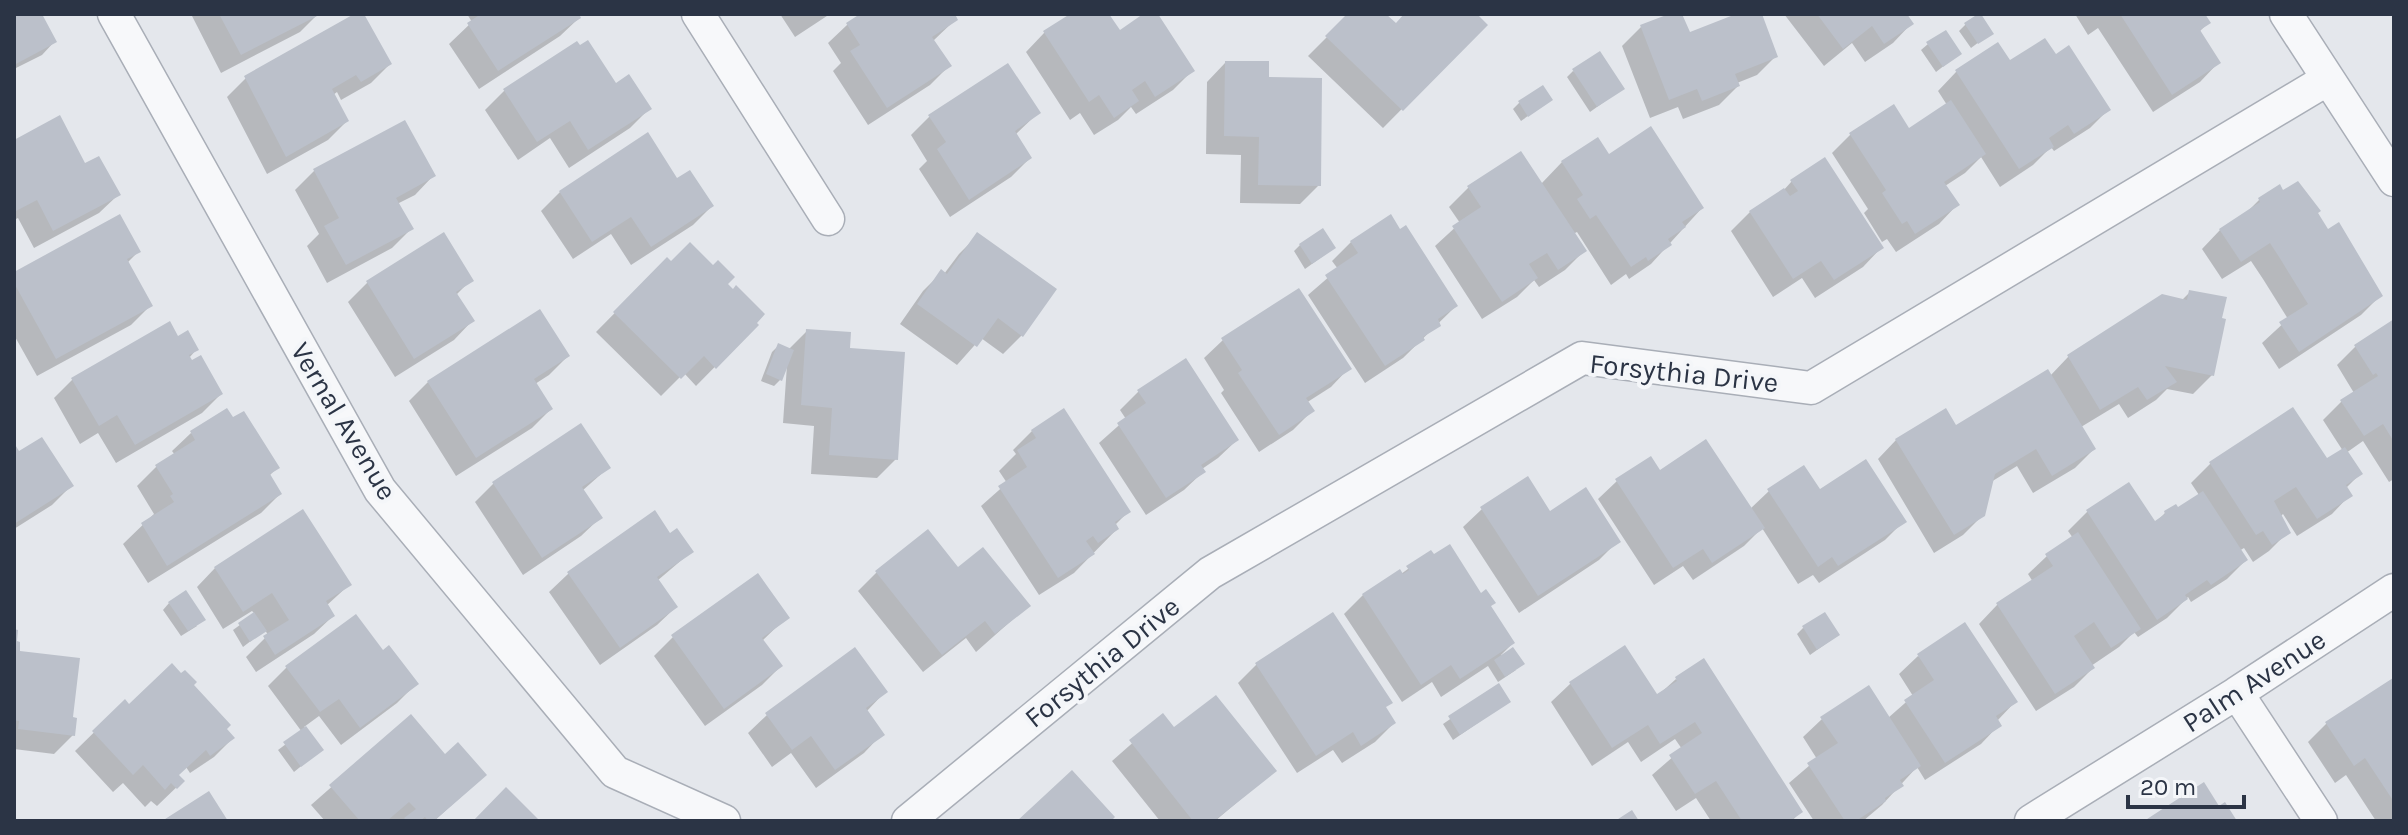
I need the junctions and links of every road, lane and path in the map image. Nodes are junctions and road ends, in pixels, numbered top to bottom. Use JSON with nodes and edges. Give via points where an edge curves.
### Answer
{"nodes":[{"id":1,"x":114,"y":14,"type":"edge"},
{"id":2,"x":698,"y":14,"type":"edge"},
{"id":3,"x":2286,"y":14,"type":"edge"},
{"id":4,"x":2328,"y":79,"type":"junction"},
{"id":5,"x":2394,"y":180,"type":"edge"},
{"id":6,"x":828,"y":219,"type":"dead end"},
{"id":7,"x":2394,"y":590,"type":"edge"},
{"id":8,"x":2237,"y":693,"type":"junction"},
{"id":9,"x":724,"y":821,"type":"edge"},
{"id":10,"x":908,"y":821,"type":"edge"},
{"id":11,"x":2031,"y":821,"type":"edge"},
{"id":12,"x":2321,"y":821,"type":"edge"}],
"edges":[{"from":1,"to":9,"type":"street","name":"Vernal Avenue","via":[[380,490],[615,772]]},
{"from":2,"to":6,"type":"street"},
{"from":3,"to":4,"type":"street"},
{"from":4,"to":5,"type":"street"},
{"from":4,"to":10,"type":"street","name":"Forsythia Drive","via":[[1811,388],[1582,358],[1210,573]]},
{"from":7,"to":8,"type":"street","name":"Palm Avenue"},
{"from":8,"to":11,"type":"street","name":"Palm Avenue"},
{"from":8,"to":12,"type":"street"}]}
